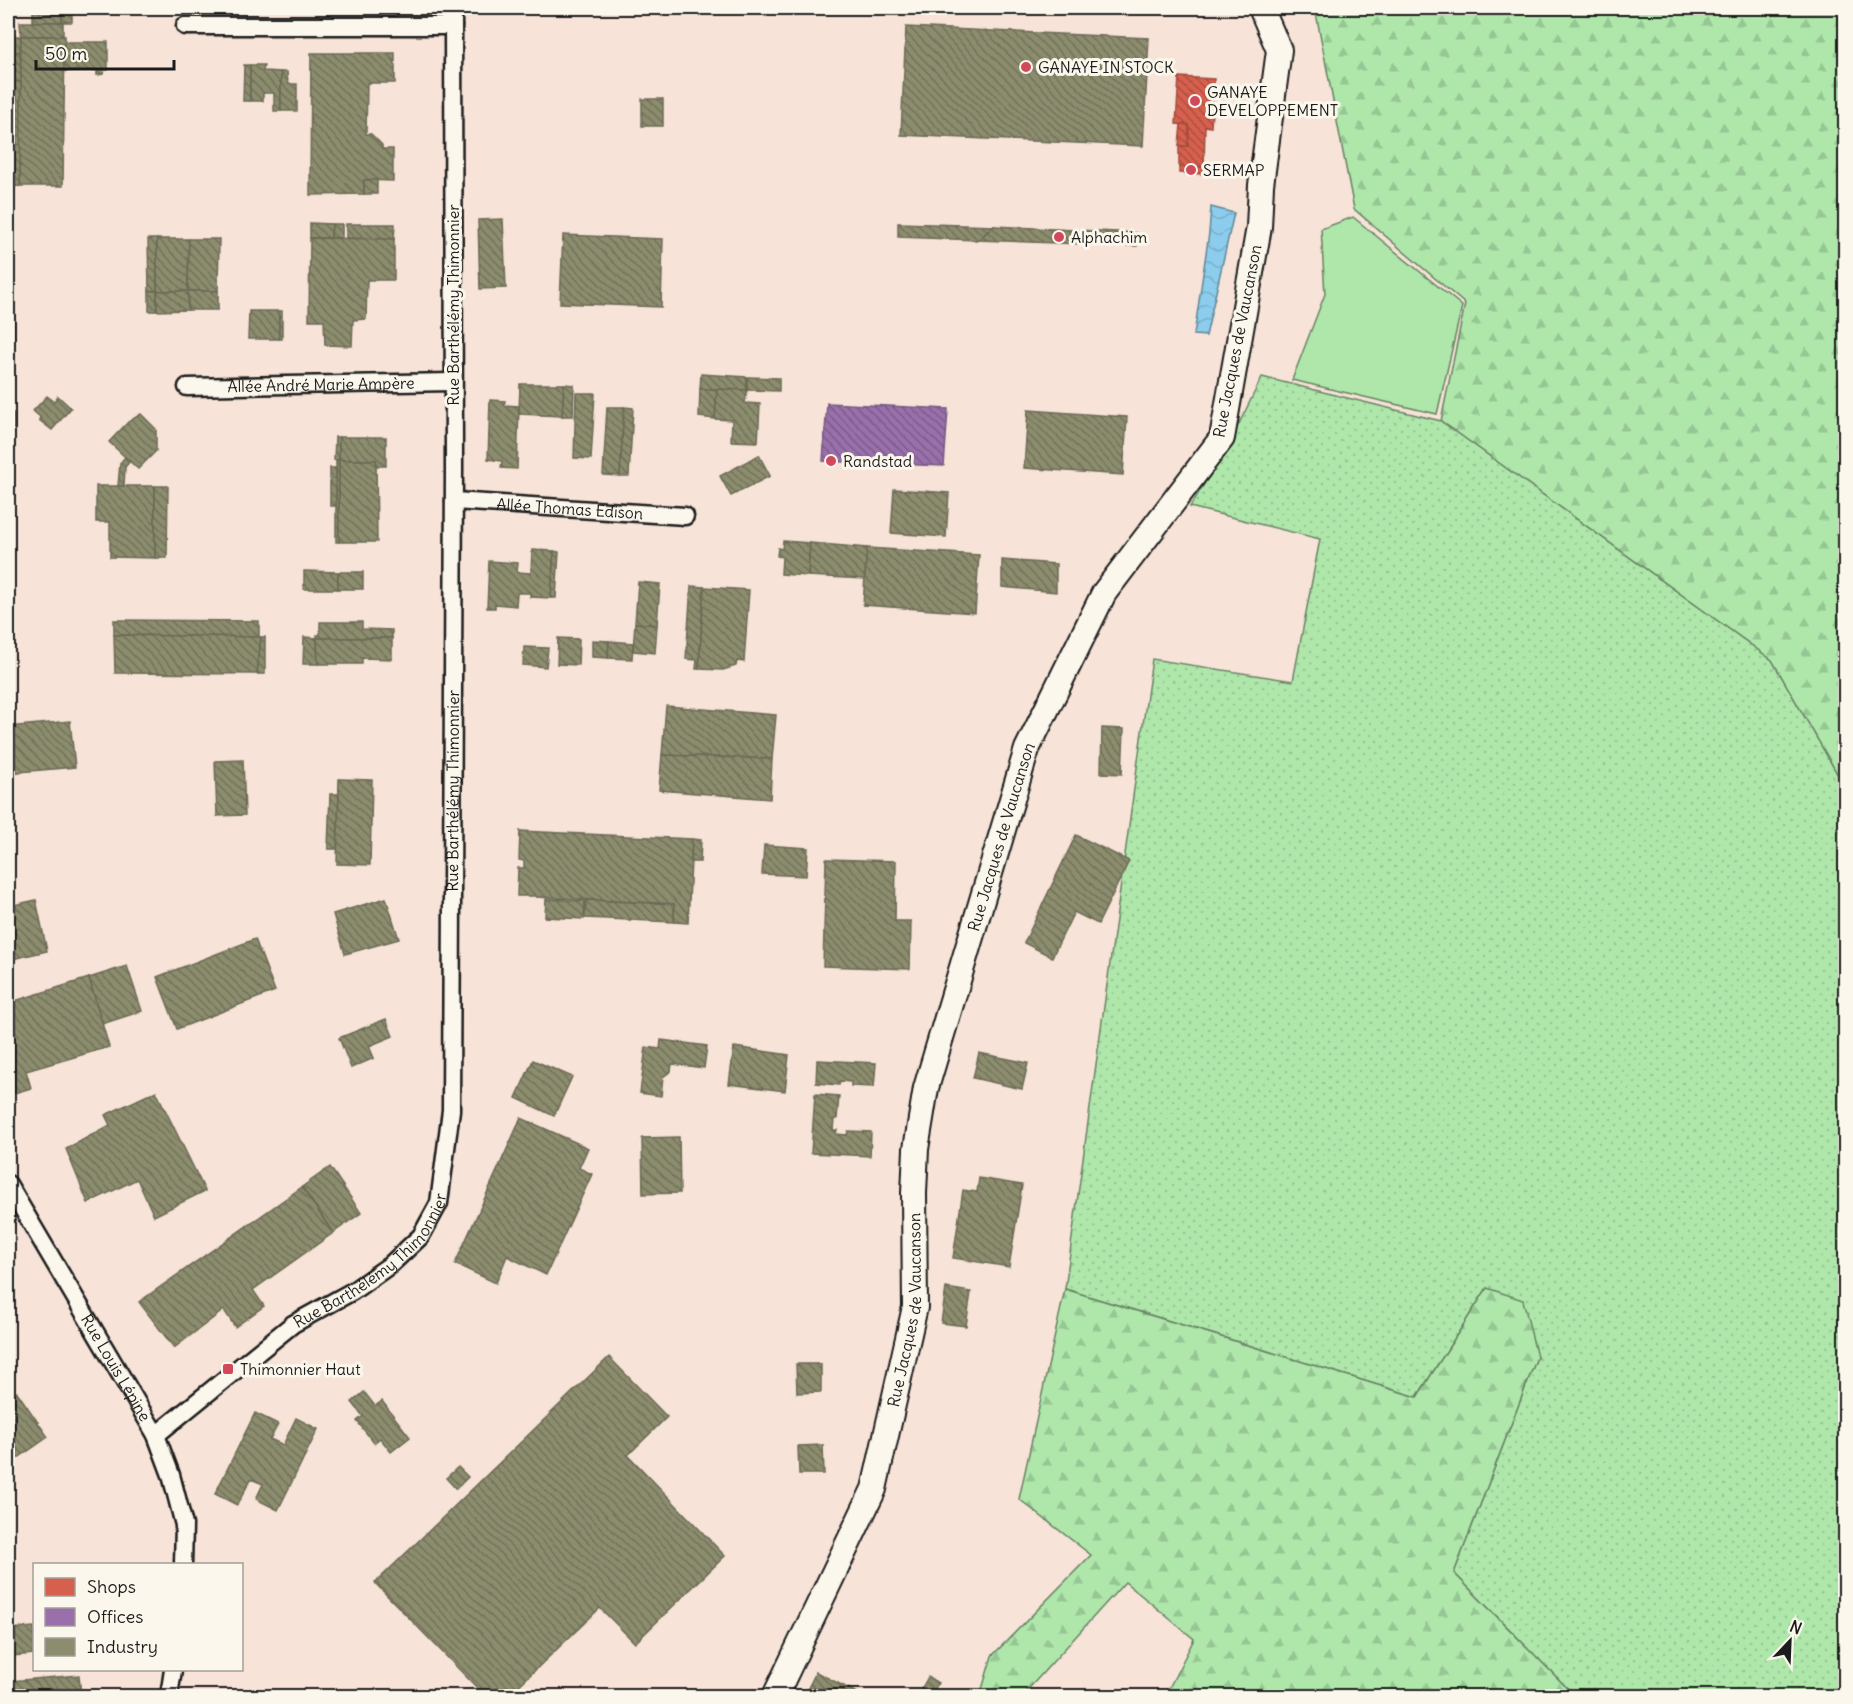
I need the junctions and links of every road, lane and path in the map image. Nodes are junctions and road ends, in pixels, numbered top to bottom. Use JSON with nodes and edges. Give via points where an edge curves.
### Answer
{"nodes":[{"id":1,"x":453,"y":8,"type":"edge"},
{"id":2,"x":1262,"y":8,"type":"edge"},
{"id":3,"x":185,"y":26,"type":"dead end"},
{"id":4,"x":453,"y":26,"type":"junction"},
{"id":5,"x":452,"y":382,"type":"junction"},
{"id":6,"x":187,"y":387,"type":"dead end"},
{"id":7,"x":454,"y":501,"type":"junction"},
{"id":8,"x":685,"y":516,"type":"dead end"},
{"id":9,"x":8,"y":1184,"type":"edge"},
{"id":10,"x":156,"y":1435,"type":"junction"},
{"id":11,"x":183,"y":1563,"type":"edge"},
{"id":12,"x":172,"y":1671,"type":"edge"},
{"id":13,"x":169,"y":1696,"type":"edge"},
{"id":14,"x":775,"y":1696,"type":"edge"}],
"edges":[{"from":1,"to":4,"type":"street","name":"Rue Barthélémy Thimonnier"},
{"from":2,"to":14,"type":"street","name":"Rue Jacques de Vaucanson","via":[[1279,50],[1259,227],[1221,438],[1104,593],[1027,749],[926,1088],[916,1149],[915,1307],[874,1489]]},
{"from":3,"to":4,"type":"street"},
{"from":4,"to":5,"type":"street","name":"Rue Barthélémy Thimonnier"},
{"from":5,"to":6,"type":"street","name":"Allée André Marie Ampère"},
{"from":5,"to":7,"type":"street","name":"Rue Barthélémy Thimonnier"},
{"from":7,"to":8,"type":"street","name":"Allée Thomas Edison"},
{"from":7,"to":10,"type":"street","name":"Rue Barthélémy Thimonnier","via":[[451,1110],[439,1203],[421,1236],[390,1264],[353,1291],[293,1324]]},
{"from":9,"to":10,"type":"street","name":"Rue Louis Lépine"},
{"from":10,"to":11,"type":"street","name":"Rue Louis Lépine","via":[[184,1525]]},
{"from":12,"to":13,"type":"street"}]}
